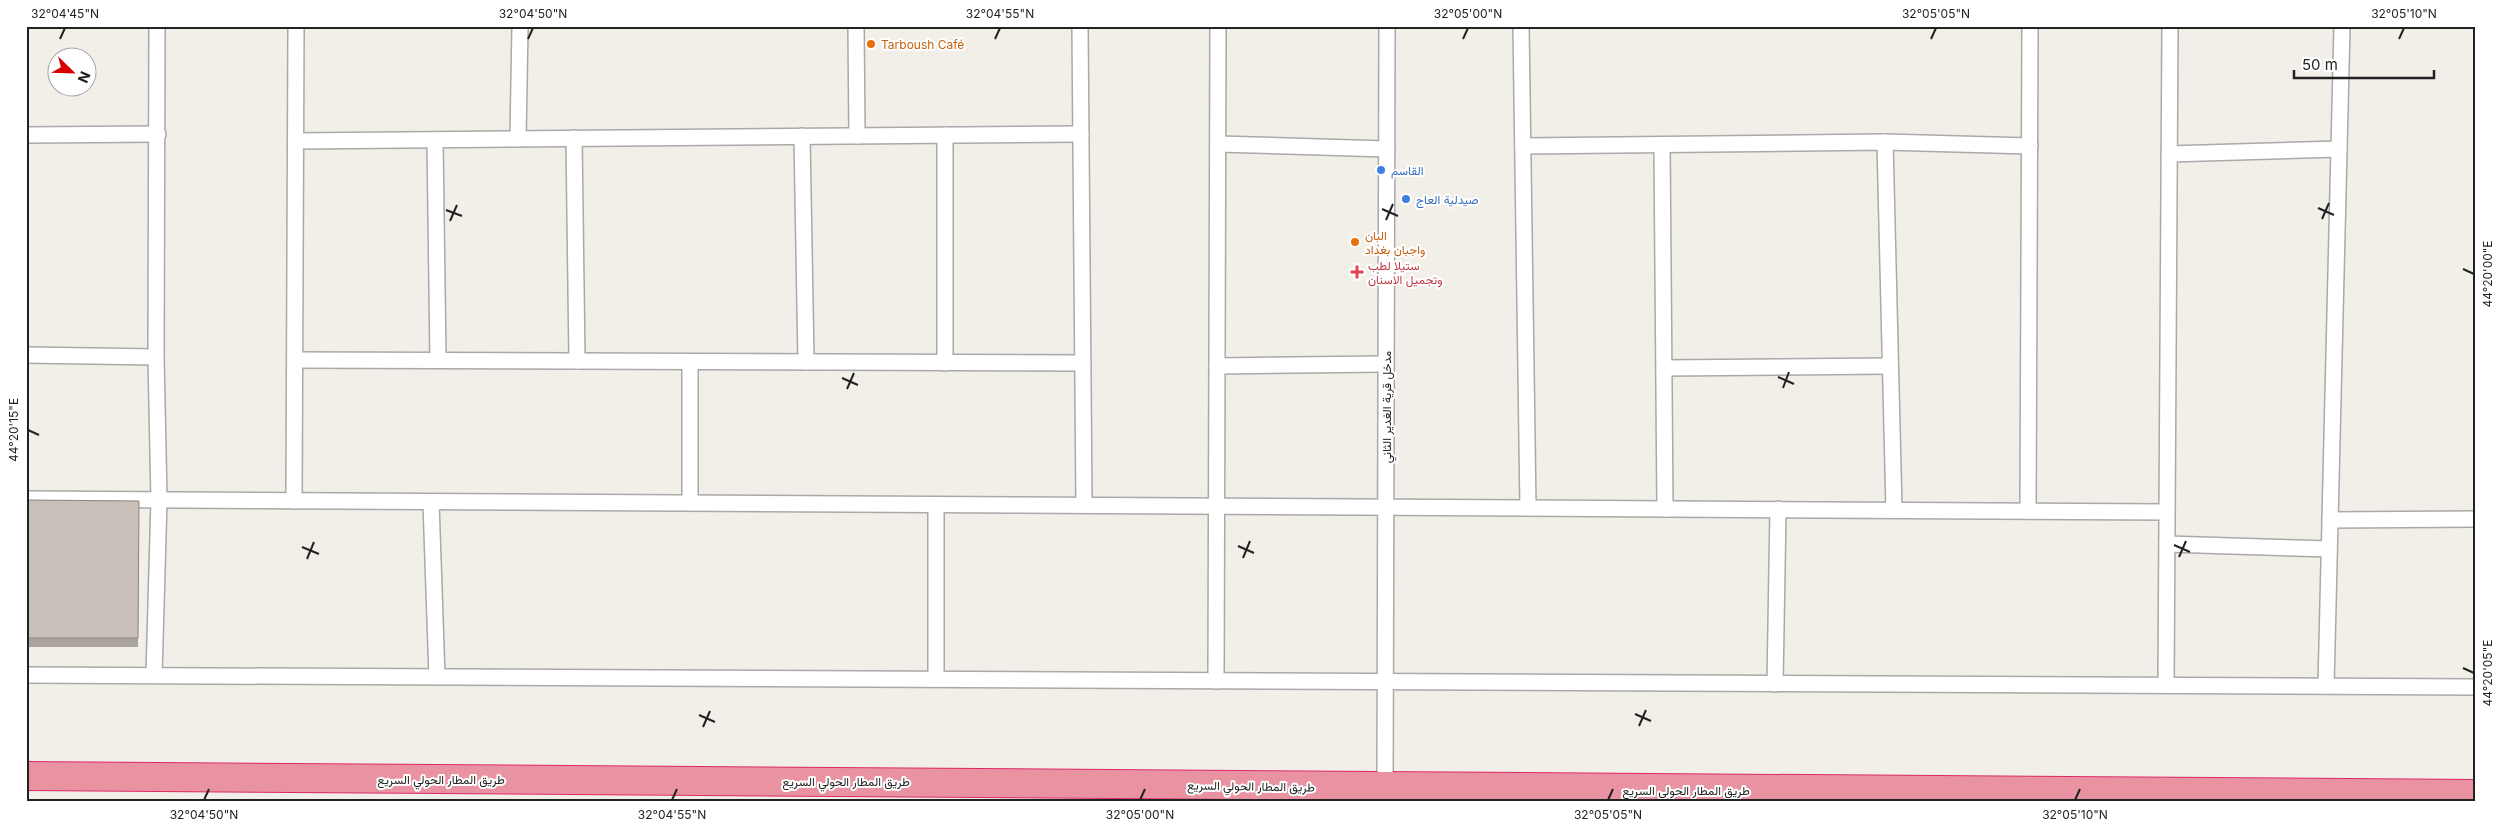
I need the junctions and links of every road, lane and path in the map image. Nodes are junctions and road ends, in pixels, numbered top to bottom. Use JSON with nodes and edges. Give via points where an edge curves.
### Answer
{"nodes":[{"id":1,"x":158,"y":26,"type":"edge"},
{"id":2,"x":296,"y":26,"type":"edge"},
{"id":3,"x":520,"y":26,"type":"edge"},
{"id":4,"x":856,"y":26,"type":"edge"},
{"id":5,"x":1080,"y":26,"type":"edge"},
{"id":6,"x":1218,"y":26,"type":"edge"},
{"id":7,"x":1387,"y":26,"type":"edge"},
{"id":8,"x":1520,"y":26,"type":"edge"},
{"id":9,"x":2030,"y":26,"type":"edge"},
{"id":10,"x":2170,"y":26,"type":"edge"},
{"id":11,"x":2342,"y":26,"type":"edge"},
{"id":12,"x":158,"y":134,"type":"junction"},
{"id":13,"x":1081,"y":134,"type":"junction"},
{"id":14,"x":26,"y":135,"type":"edge"},
{"id":15,"x":944,"y":135,"type":"junction"},
{"id":16,"x":802,"y":136,"type":"junction"},
{"id":17,"x":856,"y":136,"type":"junction"},
{"id":18,"x":574,"y":138,"type":"junction"},
{"id":19,"x":518,"y":139,"type":"junction"},
{"id":20,"x":436,"y":140,"type":"junction"},
{"id":21,"x":297,"y":141,"type":"junction"},
{"id":22,"x":1885,"y":142,"type":"junction"},
{"id":23,"x":1218,"y":144,"type":"junction"},
{"id":24,"x":1662,"y":145,"type":"junction"},
{"id":25,"x":1523,"y":146,"type":"junction"},
{"id":26,"x":2030,"y":146,"type":"junction"},
{"id":27,"x":1386,"y":149,"type":"junction"},
{"id":28,"x":2339,"y":149,"type":"junction"},
{"id":29,"x":2169,"y":154,"type":"junction"},
{"id":30,"x":26,"y":355,"type":"edge"},
{"id":31,"x":156,"y":357,"type":"junction"},
{"id":32,"x":295,"y":360,"type":"junction"},
{"id":33,"x":438,"y":360,"type":"junction"},
{"id":34,"x":577,"y":361,"type":"junction"},
{"id":35,"x":690,"y":362,"type":"junction"},
{"id":36,"x":806,"y":362,"type":"junction"},
{"id":37,"x":945,"y":363,"type":"junction"},
{"id":38,"x":1083,"y":363,"type":"junction"},
{"id":39,"x":1386,"y":364,"type":"junction"},
{"id":40,"x":1217,"y":366,"type":"junction"},
{"id":41,"x":1890,"y":366,"type":"junction"},
{"id":42,"x":1664,"y":368,"type":"junction"},
{"id":43,"x":26,"y":500,"type":"edge"},
{"id":44,"x":159,"y":500,"type":"junction"},
{"id":45,"x":294,"y":501,"type":"junction"},
{"id":46,"x":431,"y":502,"type":"junction"},
{"id":47,"x":690,"y":503,"type":"junction"},
{"id":48,"x":936,"y":505,"type":"junction"},
{"id":49,"x":1084,"y":505,"type":"junction"},
{"id":50,"x":1217,"y":506,"type":"junction"},
{"id":51,"x":1386,"y":507,"type":"junction"},
{"id":52,"x":1528,"y":508,"type":"junction"},
{"id":53,"x":1665,"y":509,"type":"junction"},
{"id":54,"x":1778,"y":510,"type":"junction"},
{"id":55,"x":1894,"y":510,"type":"junction"},
{"id":56,"x":2028,"y":511,"type":"junction"},
{"id":57,"x":2167,"y":512,"type":"junction"},
{"id":58,"x":2476,"y":519,"type":"edge"},
{"id":59,"x":2330,"y":520,"type":"junction"},
{"id":60,"x":2167,"y":544,"type":"junction"},
{"id":61,"x":2329,"y":549,"type":"junction"},
{"id":62,"x":26,"y":674,"type":"edge"},
{"id":63,"x":154,"y":675,"type":"junction"},
{"id":64,"x":437,"y":677,"type":"junction"},
{"id":65,"x":936,"y":679,"type":"junction"},
{"id":66,"x":1216,"y":681,"type":"junction"},
{"id":67,"x":1385,"y":682,"type":"junction"},
{"id":68,"x":1775,"y":684,"type":"junction"},
{"id":69,"x":2166,"y":686,"type":"junction"},
{"id":70,"x":2326,"y":686,"type":"junction"},
{"id":71,"x":2476,"y":687,"type":"edge"},
{"id":72,"x":26,"y":776,"type":"edge"},
{"id":73,"x":1385,"y":788,"type":"junction"},
{"id":74,"x":901,"y":791,"type":"edge"},
{"id":75,"x":817,"y":792,"type":"edge"},
{"id":76,"x":2476,"y":794,"type":"edge"},
{"id":77,"x":2173,"y":797,"type":"edge"},
{"id":78,"x":2257,"y":797,"type":"edge"}],
"edges":[{"from":1,"to":12,"type":"street"},
{"from":2,"to":21,"type":"street"},
{"from":3,"to":19,"type":"street"},
{"from":4,"to":17,"type":"street"},
{"from":5,"to":13,"type":"street"},
{"from":6,"to":23,"type":"street"},
{"from":7,"to":27,"type":"street","name":"مدخل قرية الغدير الثاني"},
{"from":8,"to":25,"type":"street"},
{"from":9,"to":26,"type":"street"},
{"from":10,"to":29,"type":"street"},
{"from":11,"to":28,"type":"street"},
{"from":12,"to":14,"type":"street"},
{"from":12,"to":31,"type":"street"},
{"from":13,"to":15,"type":"street"},
{"from":13,"to":38,"type":"street"},
{"from":15,"to":17,"type":"street"},
{"from":15,"to":37,"type":"street"},
{"from":16,"to":17,"type":"street"},
{"from":16,"to":18,"type":"street"},
{"from":16,"to":36,"type":"street"},
{"from":18,"to":19,"type":"street"},
{"from":18,"to":34,"type":"street"},
{"from":19,"to":20,"type":"street"},
{"from":20,"to":21,"type":"street"},
{"from":20,"to":33,"type":"street"},
{"from":21,"to":32,"type":"street"},
{"from":22,"to":24,"type":"street"},
{"from":22,"to":26,"type":"street"},
{"from":22,"to":41,"type":"street"},
{"from":23,"to":27,"type":"street"},
{"from":23,"to":40,"type":"street"},
{"from":24,"to":25,"type":"street"},
{"from":24,"to":42,"type":"street"},
{"from":25,"to":52,"type":"street"},
{"from":26,"to":56,"type":"street"},
{"from":27,"to":39,"type":"street","name":"مدخل قرية الغدير الثاني"},
{"from":28,"to":29,"type":"street"},
{"from":28,"to":59,"type":"street"},
{"from":29,"to":57,"type":"street"},
{"from":30,"to":31,"type":"street"},
{"from":31,"to":44,"type":"street"},
{"from":32,"to":33,"type":"street"},
{"from":32,"to":45,"type":"street"},
{"from":33,"to":34,"type":"street"},
{"from":34,"to":35,"type":"street"},
{"from":35,"to":36,"type":"street"},
{"from":35,"to":47,"type":"street"},
{"from":36,"to":37,"type":"street"},
{"from":37,"to":38,"type":"street"},
{"from":38,"to":49,"type":"street"},
{"from":39,"to":40,"type":"street"},
{"from":39,"to":51,"type":"street","name":"مدخل قرية الغدير الثاني"},
{"from":40,"to":50,"type":"street"},
{"from":41,"to":42,"type":"street"},
{"from":41,"to":55,"type":"street"},
{"from":42,"to":53,"type":"street"},
{"from":43,"to":44,"type":"street"},
{"from":44,"to":45,"type":"street"},
{"from":44,"to":63,"type":"street"},
{"from":45,"to":46,"type":"street"},
{"from":46,"to":47,"type":"street"},
{"from":46,"to":64,"type":"street"},
{"from":47,"to":48,"type":"street"},
{"from":48,"to":49,"type":"street"},
{"from":48,"to":65,"type":"street"},
{"from":49,"to":50,"type":"street"},
{"from":50,"to":51,"type":"street"},
{"from":50,"to":66,"type":"street"},
{"from":51,"to":52,"type":"street"},
{"from":51,"to":67,"type":"street","name":"مدخل قرية الغدير الثاني"},
{"from":52,"to":53,"type":"street"},
{"from":53,"to":54,"type":"street"},
{"from":54,"to":55,"type":"street"},
{"from":54,"to":68,"type":"street"},
{"from":55,"to":56,"type":"street"},
{"from":56,"to":57,"type":"street"},
{"from":57,"to":60,"type":"street"},
{"from":58,"to":59,"type":"street"},
{"from":59,"to":61,"type":"street"},
{"from":60,"to":61,"type":"street"},
{"from":60,"to":69,"type":"street"},
{"from":61,"to":70,"type":"street"},
{"from":62,"to":63,"type":"street"},
{"from":63,"to":64,"type":"street"},
{"from":64,"to":65,"type":"street"},
{"from":65,"to":66,"type":"street"},
{"from":66,"to":67,"type":"street"},
{"from":67,"to":68,"type":"street"},
{"from":67,"to":73,"type":"street","name":"مدخل قرية الغدير الثاني"},
{"from":68,"to":69,"type":"street"},
{"from":69,"to":70,"type":"street"},
{"from":70,"to":71,"type":"street"},
{"from":72,"to":75,"type":"highway","name":"طريق المطار الحولي السريع"},
{"from":73,"to":74,"type":"highway","name":"طريق المطار الحولي السريع"},
{"from":73,"to":77,"type":"highway","name":"طريق المطار الحولي السريع"},
{"from":74,"to":75,"type":"highway","name":"طريق المطار الحولي السريع"},
{"from":76,"to":78,"type":"highway","name":"طريق المطار الحولي السريع"},
{"from":77,"to":78,"type":"highway","name":"طريق المطار الحولي السريع"}]}
